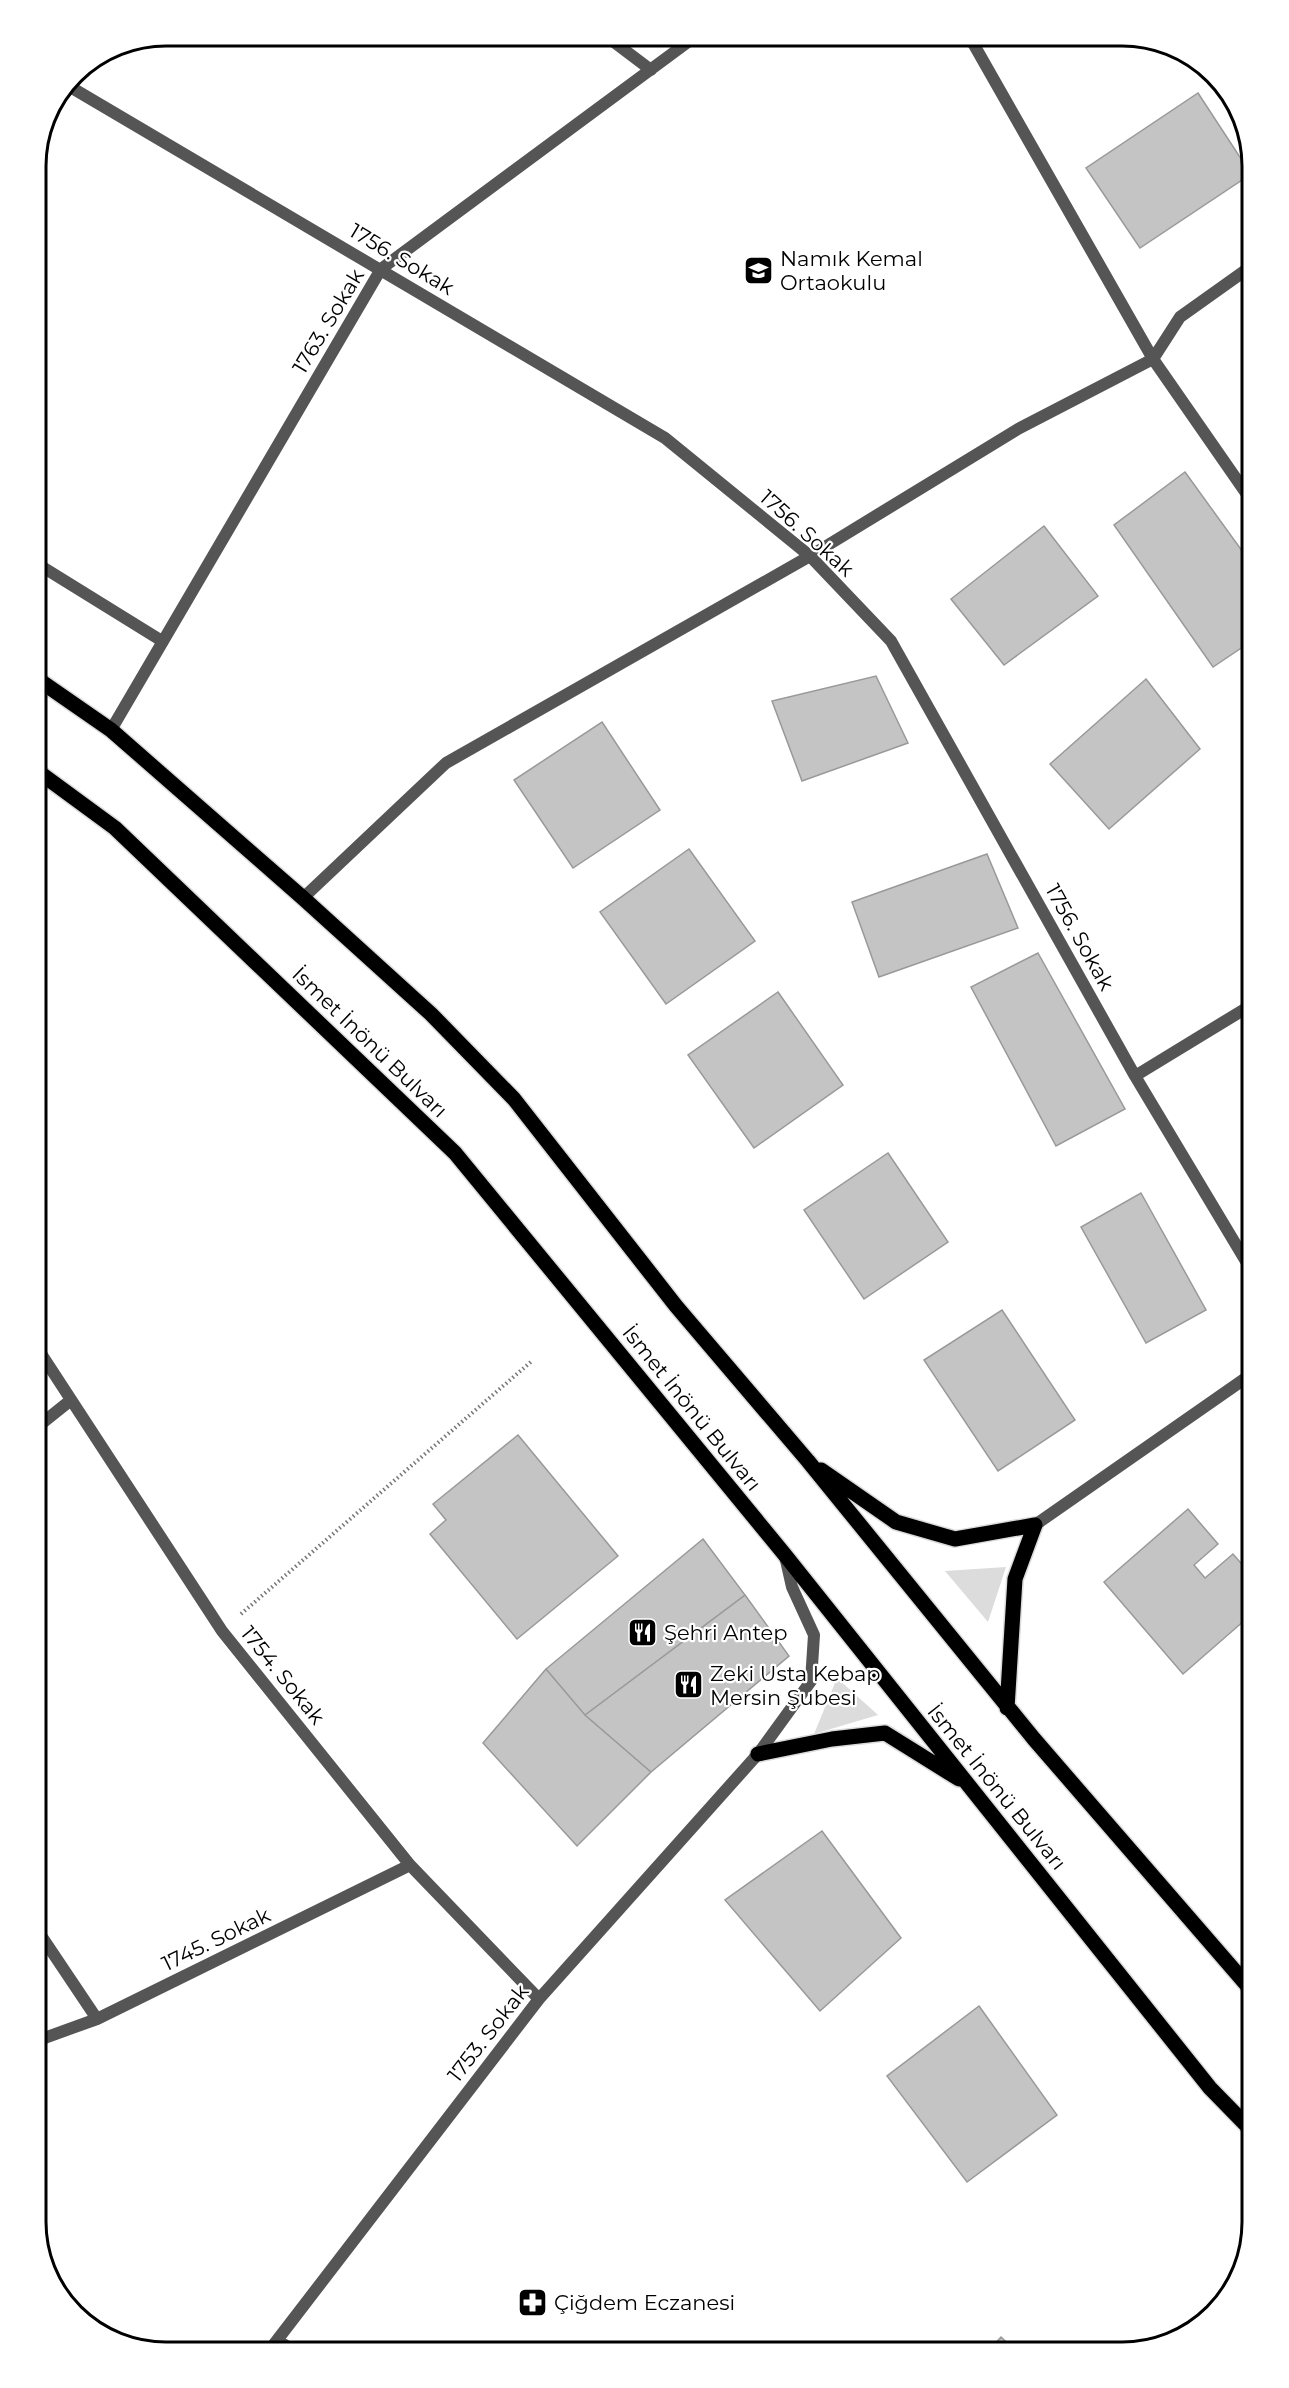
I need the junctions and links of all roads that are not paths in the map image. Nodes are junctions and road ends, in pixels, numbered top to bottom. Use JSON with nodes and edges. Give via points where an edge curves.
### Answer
{"nodes":[{"id":1,"x":621,"y":47,"type":"edge"},
{"id":2,"x":681,"y":47,"type":"edge"},
{"id":3,"x":975,"y":47,"type":"edge"},
{"id":4,"x":651,"y":70,"type":"junction"},
{"id":5,"x":74,"y":89,"type":"edge"},
{"id":6,"x":381,"y":269,"type":"junction"},
{"id":7,"x":1242,"y":273,"type":"edge"},
{"id":8,"x":1153,"y":359,"type":"junction"},
{"id":9,"x":1242,"y":487,"type":"edge"},
{"id":10,"x":810,"y":556,"type":"junction"},
{"id":11,"x":47,"y":570,"type":"edge"},
{"id":12,"x":162,"y":641,"type":"junction"},
{"id":13,"x":47,"y":685,"type":"edge"},
{"id":14,"x":111,"y":730,"type":"junction"},
{"id":15,"x":47,"y":778,"type":"edge"},
{"id":16,"x":303,"y":898,"type":"junction"},
{"id":17,"x":1242,"y":1011,"type":"edge"},
{"id":18,"x":1135,"y":1076,"type":"junction"},
{"id":19,"x":1242,"y":1255,"type":"edge"},
{"id":20,"x":46,"y":1363,"type":"edge"},
{"id":21,"x":1242,"y":1381,"type":"edge"},
{"id":22,"x":70,"y":1400,"type":"junction"},
{"id":23,"x":46,"y":1419,"type":"edge"},
{"id":24,"x":808,"y":1461,"type":"junction"},
{"id":25,"x":1035,"y":1525,"type":"junction"},
{"id":26,"x":785,"y":1555,"type":"junction"},
{"id":27,"x":1007,"y":1708,"type":"junction"},
{"id":28,"x":758,"y":1754,"type":"junction"},
{"id":29,"x":969,"y":1785,"type":"junction"},
{"id":30,"x":410,"y":1865,"type":"junction"},
{"id":31,"x":46,"y":1943,"type":"edge"},
{"id":32,"x":1242,"y":1979,"type":"edge"},
{"id":33,"x":539,"y":1999,"type":"junction"},
{"id":34,"x":96,"y":2019,"type":"junction"},
{"id":35,"x":46,"y":2037,"type":"edge"},
{"id":36,"x":1242,"y":2121,"type":"edge"},
{"id":37,"x":277,"y":2340,"type":"edge"}],
"edges":[{"from":1,"to":4,"type":"street"},
{"from":2,"to":4,"type":"street","name":"1763. Sokak"},
{"from":3,"to":8,"type":"street"},
{"from":4,"to":6,"type":"street","name":"1763. Sokak"},
{"from":5,"to":6,"type":"street","name":"1756. Sokak"},
{"from":6,"to":10,"type":"street","name":"1756. Sokak","via":[[665,438]]},
{"from":6,"to":12,"type":"street","name":"1763. Sokak"},
{"from":7,"to":8,"type":"street","via":[[1180,317]]},
{"from":8,"to":9,"type":"street"},
{"from":8,"to":10,"type":"street","via":[[1018,429]]},
{"from":10,"to":16,"type":"street","via":[[446,763]]},
{"from":10,"to":18,"type":"street","name":"1756. Sokak","via":[[891,641]]},
{"from":11,"to":12,"type":"street"},
{"from":12,"to":14,"type":"street","name":"1763. Sokak"},
{"from":13,"to":14,"type":"main road"},
{"from":14,"to":16,"type":"main road"},
{"from":15,"to":26,"type":"main road","name":"İsmet İnönü Bulvarı","via":[[115,828],[455,1153]]},
{"from":16,"to":24,"type":"main road","via":[[431,1014],[514,1099],[676,1306]]},
{"from":17,"to":18,"type":"street"},
{"from":18,"to":19,"type":"street","name":"1756. Sokak"},
{"from":20,"to":22,"type":"street","name":"1754. Sokak"},
{"from":21,"to":25,"type":"street"},
{"from":22,"to":23,"type":"street"},
{"from":22,"to":30,"type":"street","name":"1754. Sokak","via":[[222,1631]]},
{"from":24,"to":25,"type":"main road","via":[[896,1522],[955,1539]]},
{"from":24,"to":27,"type":"main road"},
{"from":25,"to":27,"type":"main road","via":[[1015,1579]]},
{"from":26,"to":28,"type":"street","name":"1753. Sokak","via":[[792,1587],[814,1635],[811,1681]]},
{"from":26,"to":29,"type":"main road","name":"İsmet İnönü Bulvarı"},
{"from":27,"to":32,"type":"main road"},
{"from":28,"to":29,"type":"main road","via":[[885,1733]]},
{"from":28,"to":33,"type":"street","name":"1753. Sokak"},
{"from":29,"to":36,"type":"main road","name":"İsmet İnönü Bulvarı","via":[[1210,2088]]},
{"from":30,"to":33,"type":"street","name":"1754. Sokak"},
{"from":30,"to":34,"type":"street","name":"1745. Sokak"},
{"from":31,"to":34,"type":"street"},
{"from":33,"to":37,"type":"street","name":"1753. Sokak"},
{"from":34,"to":35,"type":"street","name":"1745. Sokak"}]}
